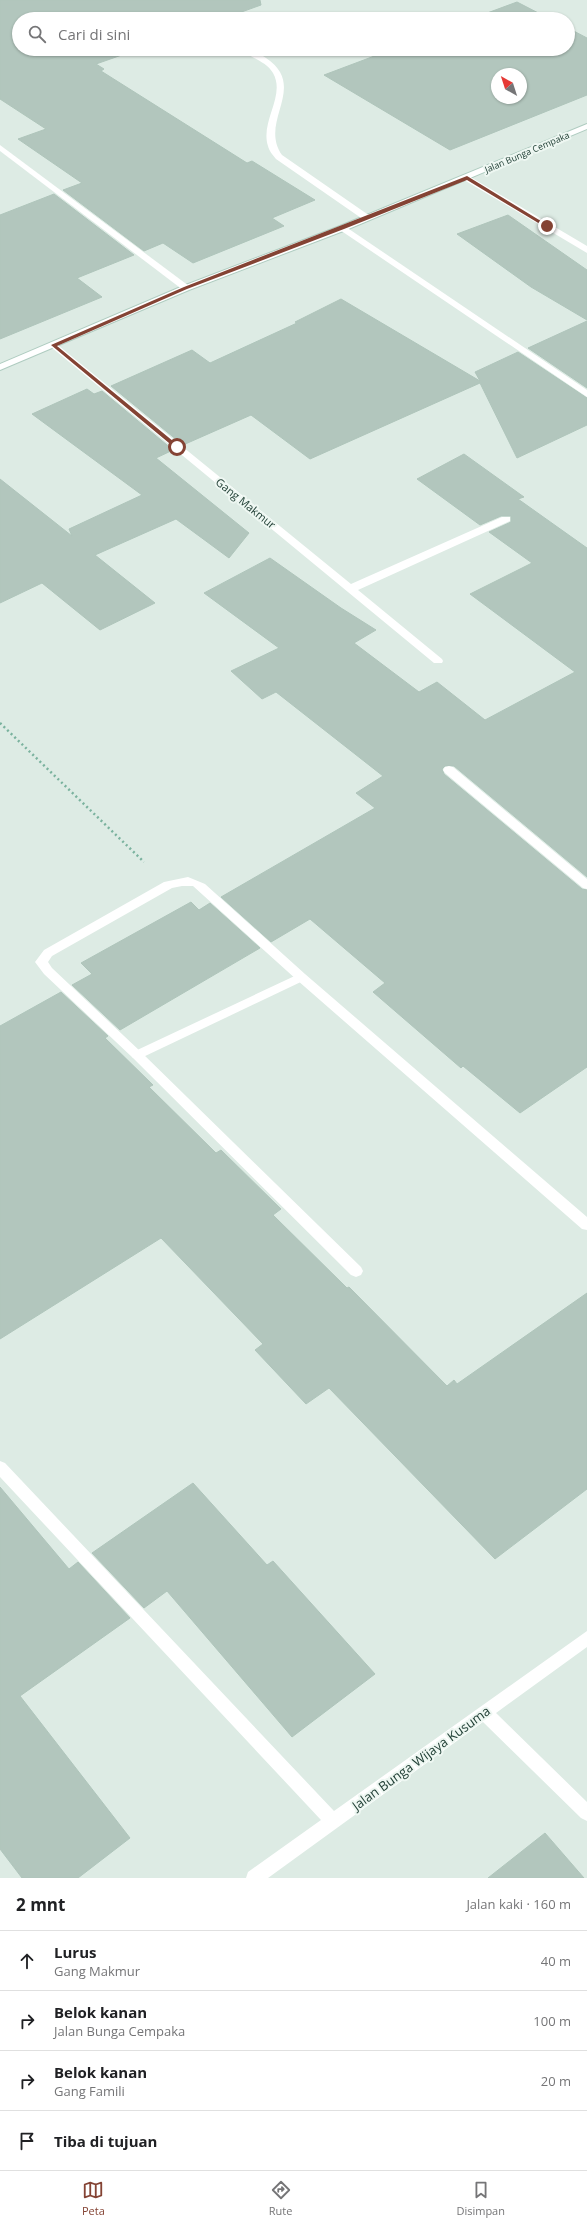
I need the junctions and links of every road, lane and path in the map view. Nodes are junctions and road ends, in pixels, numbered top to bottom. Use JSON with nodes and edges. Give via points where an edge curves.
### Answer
{"nodes":[{"id":1,"x":256,"y":56,"type":"edge"},
{"id":2,"x":587,"y":126,"type":"edge"},
{"id":3,"x":0,"y":147,"type":"edge"},
{"id":4,"x":467,"y":178,"type":"junction"},
{"id":5,"x":367,"y":218,"type":"junction"},
{"id":6,"x":343,"y":228,"type":"junction"},
{"id":7,"x":587,"y":250,"type":"edge"},
{"id":8,"x":186,"y":288,"type":"junction"},
{"id":9,"x":54,"y":345,"type":"junction"},
{"id":10,"x":0,"y":367,"type":"edge"},
{"id":11,"x":587,"y":394,"type":"edge"},
{"id":12,"x":506,"y":519,"type":"dead end"},
{"id":13,"x":350,"y":589,"type":"junction"},
{"id":14,"x":438,"y":661,"type":"dead end"},
{"id":15,"x":0,"y":723,"type":"edge"},
{"id":16,"x":449,"y":770,"type":"dead end"},
{"id":17,"x":587,"y":885,"type":"edge"},
{"id":18,"x":168,"y":886,"type":"junction"},
{"id":19,"x":301,"y":977,"type":"junction"},
{"id":20,"x":137,"y":1055,"type":"junction"},
{"id":21,"x":587,"y":1226,"type":"edge"},
{"id":22,"x":356,"y":1271,"type":"dead end"},
{"id":23,"x":0,"y":1467,"type":"edge"},
{"id":24,"x":587,"y":1638,"type":"edge"},
{"id":25,"x":484,"y":1712,"type":"junction"},
{"id":26,"x":587,"y":1813,"type":"edge"},
{"id":27,"x":334,"y":1822,"type":"junction"},
{"id":28,"x":254,"y":1878,"type":"edge"}],
"edges":[{"from":1,"to":5,"type":"street","via":[[275,69],[282,88],[270,127],[271,146],[279,157]]},
{"from":2,"to":4,"type":"street","name":"Jalan Bunga Cempaka"},
{"from":3,"to":8,"type":"street"},
{"from":4,"to":5,"type":"street","name":"Jalan Bunga Cempaka"},
{"from":4,"to":7,"type":"street"},
{"from":5,"to":6,"type":"street","name":"Jalan Bunga Cempaka"},
{"from":6,"to":8,"type":"street","name":"Jalan Bunga Cempaka"},
{"from":6,"to":11,"type":"street"},
{"from":8,"to":9,"type":"street","name":"Jalan Bunga Cempaka"},
{"from":9,"to":10,"type":"street","name":"Jalan Bunga Cempaka"},
{"from":9,"to":13,"type":"street","name":"Gang Makmur"},
{"from":12,"to":13,"type":"street"},
{"from":13,"to":14,"type":"street","name":"Gang Makmur"},
{"from":15,"to":18,"type":"path"},
{"from":16,"to":17,"type":"street"},
{"from":18,"to":19,"type":"street","via":[[189,880],[200,884],[211,897]]},
{"from":18,"to":20,"type":"street","via":[[48,953],[41,962]]},
{"from":19,"to":20,"type":"street"},
{"from":19,"to":21,"type":"street"},
{"from":20,"to":22,"type":"street"},
{"from":23,"to":27,"type":"street"},
{"from":24,"to":25,"type":"street","name":"Jalan Bunga Wijaya Kusuma"},
{"from":25,"to":26,"type":"street"},
{"from":25,"to":27,"type":"street","name":"Jalan Bunga Wijaya Kusuma"},
{"from":27,"to":28,"type":"street","name":"Jalan Bunga Wijaya Kusuma"}]}
